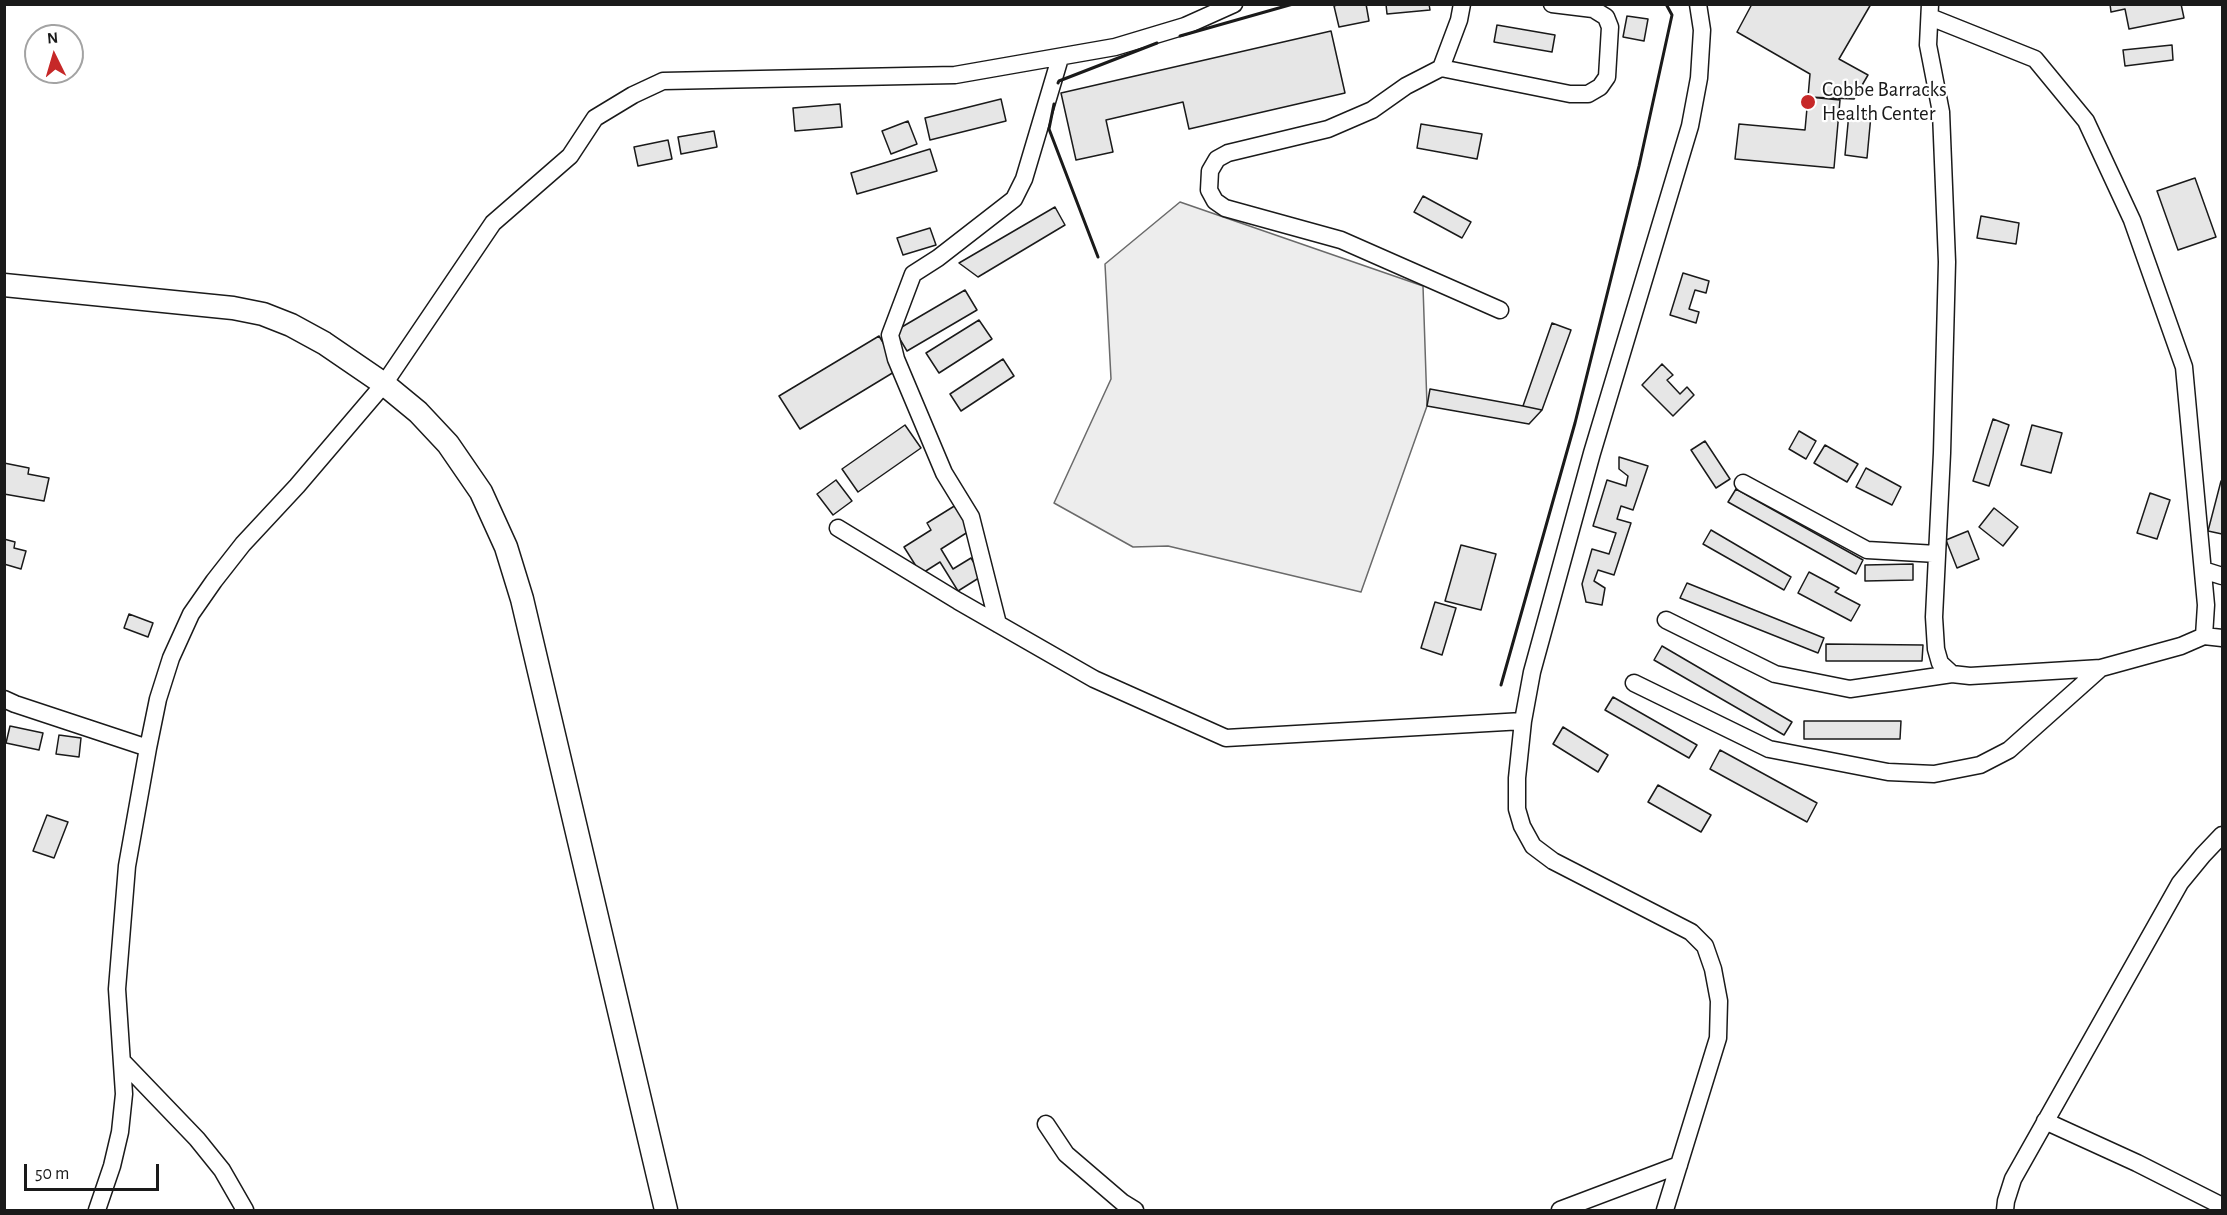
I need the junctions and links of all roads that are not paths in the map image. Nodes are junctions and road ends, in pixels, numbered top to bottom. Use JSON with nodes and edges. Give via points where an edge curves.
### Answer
{"nodes":[{"id":1,"x":1234,"y":4,"type":"edge"},
{"id":2,"x":1462,"y":4,"type":"edge"},
{"id":3,"x":1552,"y":4,"type":"edge"},
{"id":4,"x":1698,"y":4,"type":"edge"},
{"id":5,"x":1930,"y":11,"type":"edge"},
{"id":6,"x":1060,"y":58,"type":"junction"},
{"id":7,"x":1441,"y":68,"type":"junction"},
{"id":8,"x":4,"y":285,"type":"edge"},
{"id":9,"x":1500,"y":310,"type":"dead end"},
{"id":10,"x":384,"y":384,"type":"junction"},
{"id":11,"x":1743,"y":483,"type":"dead end"},
{"id":12,"x":838,"y":528,"type":"dead end"},
{"id":13,"x":1937,"y":554,"type":"junction"},
{"id":14,"x":2203,"y":570,"type":"junction"},
{"id":15,"x":2223,"y":576,"type":"edge"},
{"id":16,"x":1666,"y":620,"type":"dead end"},
{"id":17,"x":998,"y":624,"type":"junction"},
{"id":18,"x":2204,"y":636,"type":"junction"},
{"id":19,"x":2223,"y":638,"type":"edge"},
{"id":20,"x":2101,"y":669,"type":"junction"},
{"id":21,"x":1952,"y":674,"type":"junction"},
{"id":22,"x":1634,"y":683,"type":"dead end"},
{"id":23,"x":4,"y":699,"type":"edge"},
{"id":24,"x":1523,"y":722,"type":"junction"},
{"id":25,"x":148,"y":748,"type":"junction"},
{"id":26,"x":2223,"y":835,"type":"edge"},
{"id":27,"x":124,"y":1063,"type":"junction"},
{"id":28,"x":2045,"y":1121,"type":"junction"},
{"id":29,"x":1046,"y":1124,"type":"dead end"},
{"id":30,"x":1679,"y":1165,"type":"junction"},
{"id":31,"x":2223,"y":1206,"type":"edge"},
{"id":32,"x":97,"y":1210,"type":"edge"},
{"id":33,"x":245,"y":1210,"type":"edge"},
{"id":34,"x":666,"y":1210,"type":"edge"},
{"id":35,"x":1136,"y":1210,"type":"edge"},
{"id":36,"x":1560,"y":1210,"type":"edge"},
{"id":37,"x":1665,"y":1210,"type":"edge"},
{"id":38,"x":2005,"y":1210,"type":"edge"}],
"edges":[{"from":1,"to":6,"type":"street","via":[[1185,26]]},
{"from":2,"to":7,"type":"street"},
{"from":3,"to":7,"type":"street","via":[[1593,9],[1606,17],[1610,27],[1607,77],[1588,94],[1570,94]]},
{"from":4,"to":24,"type":"street","via":[[1702,30],[1700,78],[1690,126],[1592,453],[1532,672]]},
{"from":5,"to":13,"type":"street","via":[[1928,45],[1941,112],[1947,262]]},
{"from":5,"to":14,"type":"street","via":[[2035,59],[2086,121],[2132,220],[2184,367]]},
{"from":6,"to":10,"type":"street","via":[[955,75],[663,81],[633,95],[595,118],[570,156],[493,223]]},
{"from":6,"to":17,"type":"street","via":[[1024,179],[1014,199],[913,274],[890,334],[896,359],[944,473],[971,516]]},
{"from":7,"to":9,"type":"street","via":[[1372,110],[1328,129],[1228,153],[1217,159],[1210,171],[1209,190],[1225,208],[1341,240]]},
{"from":8,"to":10,"type":"main road","via":[[232,308],[263,315],[324,343]]},
{"from":10,"to":25,"type":"street","via":[[243,544],[191,614],[171,658]]},
{"from":10,"to":34,"type":"main road","via":[[448,444],[481,492],[506,547],[522,599]]},
{"from":11,"to":13,"type":"street","via":[[1867,550]]},
{"from":12,"to":17,"type":"street"},
{"from":13,"to":21,"type":"street","via":[[1936,649],[1940,663]]},
{"from":14,"to":15,"type":"street"},
{"from":14,"to":18,"type":"street"},
{"from":16,"to":21,"type":"street","via":[[1775,674],[1850,689]]},
{"from":17,"to":24,"type":"street","via":[[1094,679],[1226,738]]},
{"from":18,"to":19,"type":"street"},
{"from":18,"to":20,"type":"street"},
{"from":20,"to":21,"type":"street"},
{"from":20,"to":22,"type":"street","via":[[2009,750],[1980,765],[1934,774],[1888,772],[1770,749]]},
{"from":23,"to":25,"type":"street"},
{"from":24,"to":30,"type":"street","via":[[1516,778],[1517,809],[1533,846],[1553,861],[1691,932],[1705,946],[1719,1001],[1718,1038]]},
{"from":25,"to":27,"type":"street","via":[[127,866],[120,941],[117,1011]]},
{"from":26,"to":28,"type":"street","via":[[2180,883]]},
{"from":27,"to":32,"type":"street","via":[[120,1132]]},
{"from":27,"to":33,"type":"street","via":[[197,1139],[222,1170]]},
{"from":28,"to":31,"type":"street"},
{"from":28,"to":38,"type":"street","via":[[2013,1179]]},
{"from":29,"to":35,"type":"street","via":[[1066,1154]]},
{"from":30,"to":36,"type":"street"},
{"from":30,"to":37,"type":"street"}]}
